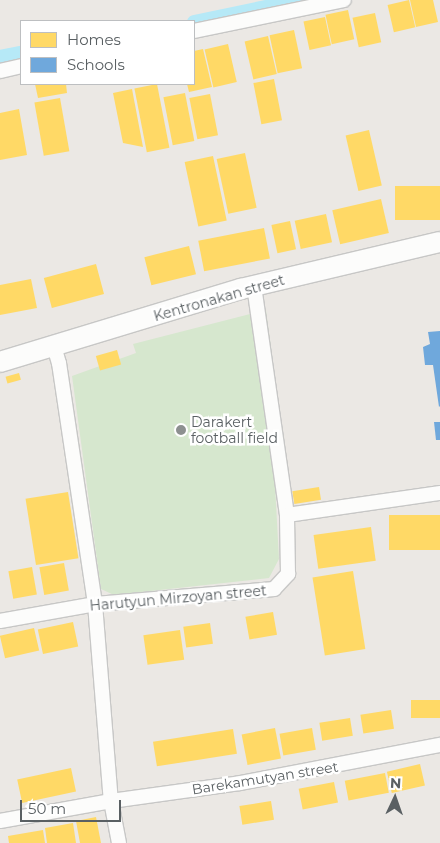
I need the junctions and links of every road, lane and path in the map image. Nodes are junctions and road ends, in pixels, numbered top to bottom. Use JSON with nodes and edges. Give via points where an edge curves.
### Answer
{"nodes":[{"id":1,"x":344,"y":0,"type":"edge"},
{"id":2,"x":195,"y":31,"type":"edge"},
{"id":3,"x":20,"y":66,"type":"edge"},
{"id":4,"x":0,"y":71,"type":"edge"},
{"id":5,"x":440,"y":242,"type":"edge"},
{"id":6,"x":254,"y":286,"type":"junction"},
{"id":7,"x":54,"y":346,"type":"junction"},
{"id":8,"x":0,"y":362,"type":"edge"},
{"id":9,"x":440,"y":493,"type":"edge"},
{"id":10,"x":287,"y":515,"type":"junction"},
{"id":11,"x":95,"y":604,"type":"junction"},
{"id":12,"x":0,"y":621,"type":"edge"},
{"id":13,"x":440,"y":745,"type":"edge"},
{"id":14,"x":112,"y":800,"type":"junction"},
{"id":15,"x":0,"y":821,"type":"edge"},
{"id":16,"x":120,"y":843,"type":"edge"}],
"edges":[{"from":1,"to":2,"type":"street"},
{"from":3,"to":4,"type":"street"},
{"from":5,"to":6,"type":"main road","name":"Kentronakan street"},
{"from":6,"to":7,"type":"main road","name":"Kentronakan street"},
{"from":6,"to":10,"type":"street","name":"Harutyun Mirzoyan street"},
{"from":7,"to":8,"type":"main road","name":"Kentronakan street"},
{"from":7,"to":11,"type":"street"},
{"from":9,"to":10,"type":"street"},
{"from":10,"to":11,"type":"street","name":"Harutyun Mirzoyan street","via":[[288,574],[274,589]]},
{"from":11,"to":12,"type":"street","name":"Harutyun Mirzoyan street"},
{"from":11,"to":14,"type":"street"},
{"from":13,"to":14,"type":"street","name":"Barekamutyan street","via":[[240,783]]},
{"from":14,"to":15,"type":"street","name":"Barekamutyan street"},
{"from":14,"to":16,"type":"street"}]}
